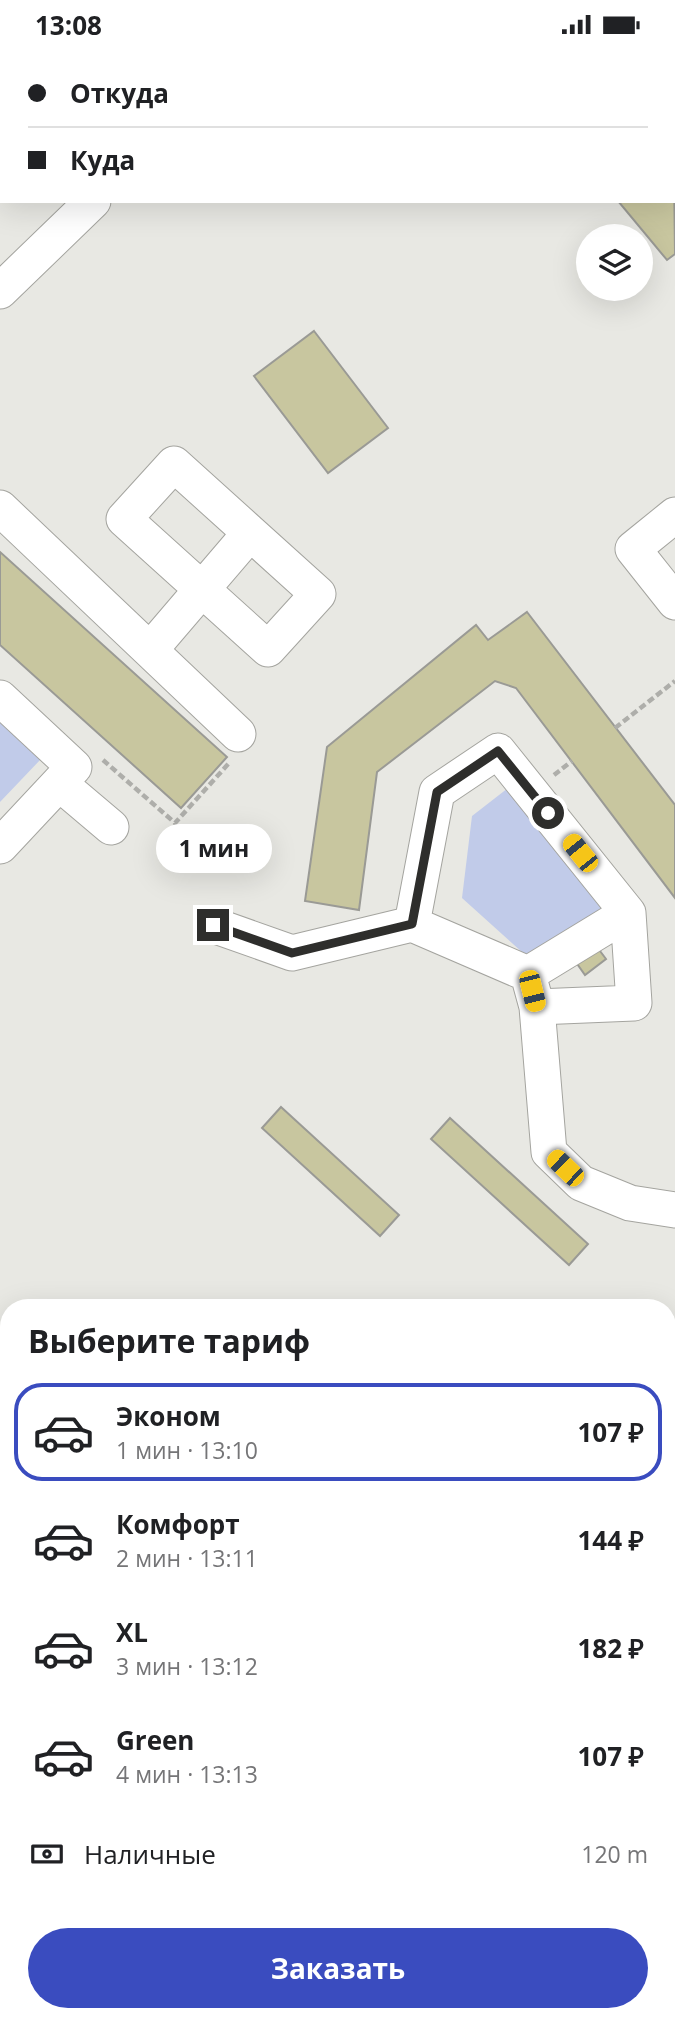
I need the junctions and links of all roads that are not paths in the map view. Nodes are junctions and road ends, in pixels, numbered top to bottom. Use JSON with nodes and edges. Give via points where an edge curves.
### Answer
{"nodes":[{"id":1,"x":91,"y":203,"type":"edge"},
{"id":2,"x":0,"y":291,"type":"edge"},
{"id":3,"x":0,"y":508,"type":"edge"},
{"id":4,"x":675,"y":515,"type":"edge"},
{"id":5,"x":250,"y":533,"type":"junction"},
{"id":6,"x":202,"y":589,"type":"junction"},
{"id":7,"x":675,"y":602,"type":"edge"},
{"id":8,"x":150,"y":650,"type":"junction"},
{"id":9,"x":0,"y":698,"type":"edge"},
{"id":10,"x":235,"y":747,"type":"road end"},
{"id":11,"x":59,"y":783,"type":"junction"},
{"id":12,"x":111,"y":827,"type":"dead end"},
{"id":13,"x":0,"y":846,"type":"edge"},
{"id":14,"x":628,"y":913,"type":"junction"},
{"id":15,"x":412,"y":924,"type":"junction"},
{"id":16,"x":213,"y":925,"type":"dead end"},
{"id":17,"x":528,"y":974,"type":"junction"},
{"id":18,"x":537,"y":1007,"type":"junction"},
{"id":19,"x":675,"y":1210,"type":"edge"}],
"edges":[{"from":1,"to":2,"type":"street"},
{"from":3,"to":8,"type":"street"},
{"from":4,"to":7,"type":"street","via":[[633,549]]},
{"from":5,"to":6,"type":"street"},
{"from":5,"to":6,"type":"street","via":[[318,594],[268,649]]},
{"from":5,"to":6,"type":"street","via":[[174,464],[124,519]]},
{"from":6,"to":8,"type":"street"},
{"from":8,"to":10,"type":"street"},
{"from":9,"to":11,"type":"street","via":[[74,767]]},
{"from":11,"to":12,"type":"street"},
{"from":11,"to":13,"type":"street"},
{"from":14,"to":15,"type":"street","via":[[498,751],[437,792]]},
{"from":14,"to":17,"type":"street"},
{"from":14,"to":18,"type":"street","via":[[634,1003]]},
{"from":15,"to":16,"type":"street","via":[[292,953]]},
{"from":15,"to":17,"type":"street"},
{"from":17,"to":18,"type":"street"},
{"from":18,"to":19,"type":"street","via":[[549,1152],[581,1183],[630,1203]]}]}
